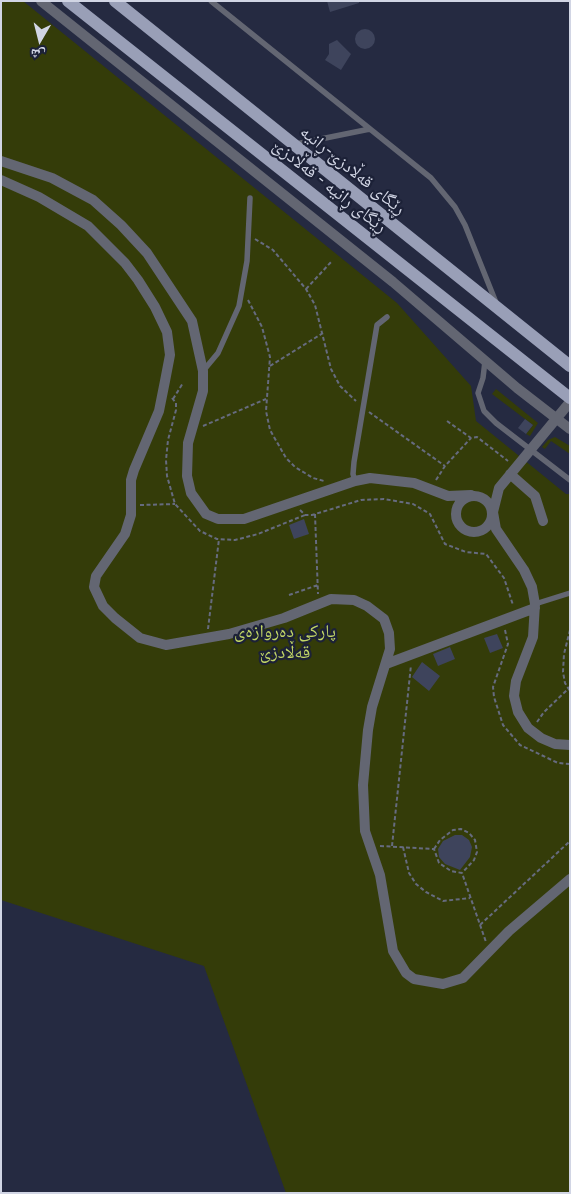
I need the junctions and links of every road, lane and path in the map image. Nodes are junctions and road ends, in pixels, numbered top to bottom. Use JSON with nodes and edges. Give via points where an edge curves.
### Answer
{"nodes":[{"id":1,"x":42,"y":1,"type":"edge"},
{"id":2,"x":68,"y":1,"type":"edge"},
{"id":3,"x":115,"y":1,"type":"edge"},
{"id":4,"x":211,"y":1,"type":"edge"},
{"id":5,"x":370,"y":128,"type":"junction"},
{"id":6,"x":294,"y":145,"type":"junction"},
{"id":7,"x":1,"y":161,"type":"edge"},
{"id":8,"x":1,"y":180,"type":"edge"},
{"id":9,"x":250,"y":198,"type":"dead end"},
{"id":10,"x":249,"y":235,"type":"junction"},
{"id":11,"x":332,"y":261,"type":"dead end"},
{"id":12,"x":306,"y":289,"type":"junction"},
{"id":13,"x":241,"y":294,"type":"junction"},
{"id":14,"x":499,"y":309,"type":"junction"},
{"id":15,"x":387,"y":317,"type":"dead end"},
{"id":16,"x":323,"y":333,"type":"junction"},
{"id":17,"x":485,"y":361,"type":"junction"},
{"id":18,"x":270,"y":366,"type":"junction"},
{"id":19,"x":570,"y":366,"type":"edge"},
{"id":20,"x":203,"y":372,"type":"junction"},
{"id":21,"x":183,"y":383,"type":"dead end"},
{"id":22,"x":169,"y":397,"type":"dead end"},
{"id":23,"x":570,"y":398,"type":"edge"},
{"id":24,"x":173,"y":399,"type":"junction"},
{"id":25,"x":266,"y":399,"type":"junction"},
{"id":26,"x":570,"y":402,"type":"edge"},
{"id":27,"x":363,"y":407,"type":"junction"},
{"id":28,"x":556,"y":418,"type":"junction"},
{"id":29,"x":447,"y":421,"type":"dead end"},
{"id":30,"x":204,"y":426,"type":"dead end"},
{"id":31,"x":570,"y":429,"type":"edge"},
{"id":32,"x":471,"y":438,"type":"junction"},
{"id":33,"x":530,"y":450,"type":"junction"},
{"id":34,"x":509,"y":461,"type":"dead end"},
{"id":35,"x":445,"y":466,"type":"junction"},
{"id":36,"x":510,"y":474,"type":"junction"},
{"id":37,"x":570,"y":480,"type":"edge"},
{"id":38,"x":355,"y":481,"type":"junction"},
{"id":39,"x":326,"y":482,"type":"dead end"},
{"id":40,"x":435,"y":482,"type":"dead end"},
{"id":41,"x":498,"y":488,"type":"junction"},
{"id":42,"x":440,"y":493,"type":"junction"},
{"id":43,"x":474,"y":495,"type":"junction"},
{"id":44,"x":176,"y":504,"type":"junction"},
{"id":45,"x":137,"y":505,"type":"dead end"},
{"id":46,"x":299,"y":508,"type":"dead end"},
{"id":47,"x":493,"y":512,"type":"junction"},
{"id":48,"x":315,"y":514,"type":"junction"},
{"id":49,"x":305,"y":515,"type":"junction"},
{"id":50,"x":456,"y":518,"type":"junction"},
{"id":51,"x":542,"y":522,"type":"dead end"},
{"id":52,"x":480,"y":531,"type":"junction"},
{"id":53,"x":500,"y":536,"type":"junction"},
{"id":54,"x":219,"y":539,"type":"junction"},
{"id":55,"x":318,"y":585,"type":"junction"},
{"id":56,"x":570,"y":593,"type":"edge"},
{"id":57,"x":289,"y":595,"type":"dead end"},
{"id":58,"x":319,"y":597,"type":"dead end"},
{"id":59,"x":535,"y":606,"type":"junction"},
{"id":60,"x":516,"y":615,"type":"junction"},
{"id":61,"x":570,"y":630,"type":"edge"},
{"id":62,"x":208,"y":632,"type":"dead end"},
{"id":63,"x":412,"y":654,"type":"junction"},
{"id":64,"x":386,"y":664,"type":"junction"},
{"id":65,"x":569,"y":689,"type":"edge"},
{"id":66,"x":537,"y":722,"type":"dead end"},
{"id":67,"x":570,"y":744,"type":"edge"},
{"id":68,"x":570,"y":840,"type":"edge"},
{"id":69,"x":375,"y":845,"type":"dead end"},
{"id":70,"x":392,"y":846,"type":"junction"},
{"id":71,"x":403,"y":847,"type":"junction"},
{"id":72,"x":434,"y":849,"type":"junction"},
{"id":73,"x":462,"y":874,"type":"junction"},
{"id":74,"x":570,"y":879,"type":"edge"},
{"id":75,"x":470,"y":898,"type":"junction"},
{"id":76,"x":480,"y":926,"type":"junction"},
{"id":77,"x":487,"y":946,"type":"dead end"}],
"edges":[{"from":1,"to":17,"type":"street","via":[[393,282]]},
{"from":2,"to":23,"type":"main road","name":"ڕێگای ڕانیە - قەڵادزێ"},
{"from":3,"to":6,"type":"main road","name":"ڕێگای قەڵادزێ-ڕانیە"},
{"from":4,"to":5,"type":"lane"},
{"from":5,"to":6,"type":"lane"},
{"from":5,"to":14,"type":"lane","via":[[431,178],[455,207],[476,247]]},
{"from":6,"to":14,"type":"main road","name":"ڕێگای قەڵادزێ-ڕانیە"},
{"from":7,"to":20,"type":"street","via":[[52,178],[93,200],[121,225],[147,253],[192,321]]},
{"from":8,"to":64,"type":"street","via":[[39,197],[88,226],[138,280],[167,332],[170,355],[159,411],[131,480],[130,515],[125,534],[96,576],[94,587],[104,606],[140,638],[166,645],[229,634],[284,618],[331,598],[354,600],[384,619],[390,649]]},
{"from":9,"to":10,"type":"lane"},
{"from":10,"to":12,"type":"path","via":[[273,250]]},
{"from":10,"to":13,"type":"lane"},
{"from":11,"to":12,"type":"path"},
{"from":12,"to":16,"type":"path","via":[[315,305]]},
{"from":13,"to":18,"type":"path","via":[[262,327]]},
{"from":13,"to":20,"type":"lane","via":[[218,353]]},
{"from":14,"to":19,"type":"main road","name":"ڕێگای قەڵادزێ-ڕانیە"},
{"from":15,"to":27,"type":"lane","via":[[377,325]]},
{"from":16,"to":18,"type":"path"},
{"from":16,"to":27,"type":"path","via":[[331,369],[340,386]]},
{"from":17,"to":28,"type":"street"},
{"from":17,"to":33,"type":"lane","via":[[478,393],[484,411]]},
{"from":18,"to":25,"type":"path"},
{"from":20,"to":38,"type":"street","via":[[200,406],[188,443],[186,461],[191,493],[206,514],[218,519],[244,519]]},
{"from":21,"to":24,"type":"path"},
{"from":22,"to":24,"type":"path"},
{"from":24,"to":44,"type":"path","via":[[176,410],[166,460],[168,482]]},
{"from":25,"to":30,"type":"path"},
{"from":25,"to":39,"type":"path","via":[[267,422],[286,458],[301,471]]},
{"from":26,"to":28,"type":"street"},
{"from":27,"to":35,"type":"path"},
{"from":27,"to":38,"type":"lane","via":[[354,462]]},
{"from":28,"to":31,"type":"street"},
{"from":28,"to":33,"type":"street"},
{"from":29,"to":32,"type":"path"},
{"from":32,"to":34,"type":"path","via":[[477,437]]},
{"from":32,"to":35,"type":"path"},
{"from":33,"to":36,"type":"street"},
{"from":33,"to":37,"type":"lane"},
{"from":35,"to":40,"type":"path"},
{"from":36,"to":41,"type":"street"},
{"from":36,"to":51,"type":"street","via":[[534,496]]},
{"from":38,"to":42,"type":"street","via":[[388,479],[414,483]]},
{"from":41,"to":43,"type":"street"},
{"from":41,"to":47,"type":"street"},
{"from":42,"to":43,"type":"street"},
{"from":42,"to":50,"type":"street"},
{"from":43,"to":47,"type":"street","via":[[488,501]]},
{"from":43,"to":50,"type":"street","via":[[465,497],[457,506]]},
{"from":44,"to":45,"type":"path"},
{"from":44,"to":54,"type":"path","via":[[200,531]]},
{"from":46,"to":49,"type":"path"},
{"from":47,"to":52,"type":"street","via":[[490,524]]},
{"from":47,"to":53,"type":"street"},
{"from":48,"to":49,"type":"path"},
{"from":48,"to":55,"type":"path"},
{"from":48,"to":60,"type":"path","via":[[361,500],[384,499],[426,510],[445,544],[466,552],[481,552],[493,562],[504,578]]},
{"from":49,"to":54,"type":"path","via":[[258,534],[235,540]]},
{"from":50,"to":52,"type":"street","via":[[462,528]]},
{"from":52,"to":53,"type":"street"},
{"from":53,"to":59,"type":"street","via":[[524,570],[532,587]]},
{"from":54,"to":62,"type":"path"},
{"from":55,"to":57,"type":"path"},
{"from":55,"to":58,"type":"path"},
{"from":56,"to":59,"type":"lane"},
{"from":59,"to":60,"type":"street"},
{"from":59,"to":67,"type":"street","via":[[533,637],[516,682],[514,696],[518,712],[528,728],[541,738],[555,744]]},
{"from":60,"to":63,"type":"street"},
{"from":61,"to":65,"type":"path","via":[[563,663],[565,683]]},
{"from":63,"to":64,"type":"street"},
{"from":63,"to":70,"type":"path"},
{"from":64,"to":74,"type":"street","via":[[370,720],[363,811],[365,831],[380,875],[392,951],[406,973],[414,979],[434,984],[453,983],[463,978],[509,931]]},
{"from":65,"to":66,"type":"path"},
{"from":68,"to":76,"type":"path"},
{"from":69,"to":70,"type":"path"},
{"from":70,"to":71,"type":"path"},
{"from":71,"to":72,"type":"path"},
{"from":71,"to":75,"type":"path","via":[[409,872],[426,892],[444,900]]},
{"from":72,"to":73,"type":"path","via":[[439,863]]},
{"from":72,"to":73,"type":"path","via":[[453,830],[469,833],[475,840],[476,852],[474,860]]},
{"from":73,"to":75,"type":"path"},
{"from":75,"to":76,"type":"path"},
{"from":76,"to":77,"type":"path"}]}
